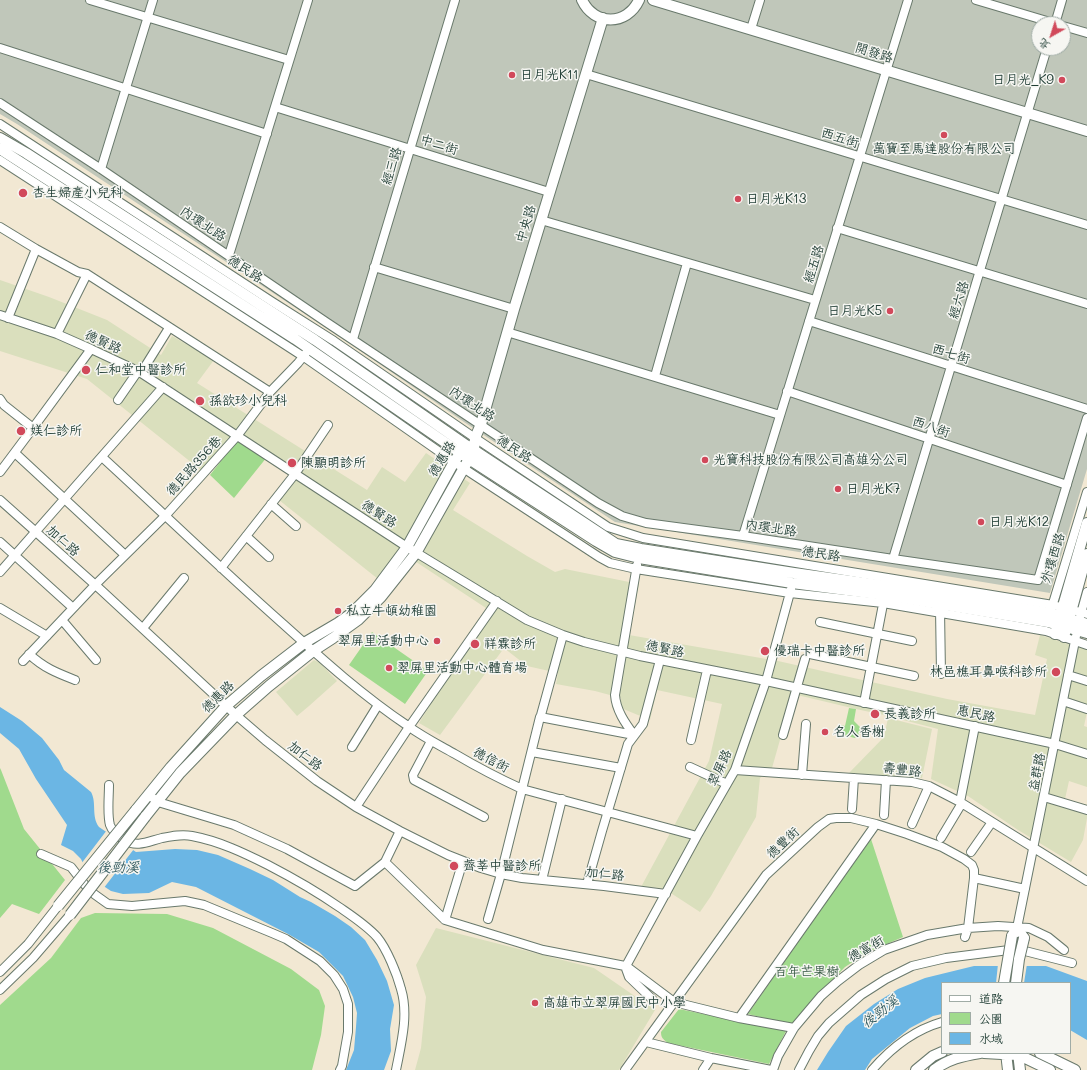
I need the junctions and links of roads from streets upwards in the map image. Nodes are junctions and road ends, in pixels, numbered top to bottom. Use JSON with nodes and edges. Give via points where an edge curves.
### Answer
{"nodes":[{"id":1,"x":90,"y":0,"type":"edge"},
{"id":2,"x":153,"y":0,"type":"edge"},
{"id":3,"x":308,"y":0,"type":"edge"},
{"id":4,"x":455,"y":0,"type":"edge"},
{"id":5,"x":582,"y":0,"type":"edge"},
{"id":6,"x":639,"y":0,"type":"edge"},
{"id":7,"x":654,"y":0,"type":"edge"},
{"id":8,"x":760,"y":0,"type":"edge"},
{"id":9,"x":908,"y":0,"type":"edge"},
{"id":10,"x":976,"y":0,"type":"edge"},
{"id":11,"x":1062,"y":0,"type":"edge"},
{"id":12,"x":1031,"y":16,"type":"edge"},
{"id":13,"x":1059,"y":16,"type":"edge"},
{"id":14,"x":147,"y":18,"type":"junction"},
{"id":15,"x":603,"y":18,"type":"junction"},
{"id":16,"x":1071,"y":28,"type":"edge"},
{"id":17,"x":751,"y":29,"type":"junction"},
{"id":18,"x":1087,"y":33,"type":"edge"},
{"id":19,"x":0,"y":48,"type":"edge"},
{"id":20,"x":1045,"y":56,"type":"edge"},
{"id":21,"x":289,"y":60,"type":"junction"},
{"id":22,"x":886,"y":70,"type":"junction"},
{"id":23,"x":586,"y":74,"type":"junction"},
{"id":24,"x":126,"y":89,"type":"junction"},
{"id":25,"x":0,"y":103,"type":"edge"},
{"id":26,"x":275,"y":107,"type":"junction"},
{"id":27,"x":1028,"y":113,"type":"junction"},
{"id":28,"x":0,"y":124,"type":"edge"},
{"id":29,"x":1087,"y":131,"type":"edge"},
{"id":30,"x":267,"y":134,"type":"junction"},
{"id":31,"x":0,"y":138,"type":"edge"},
{"id":32,"x":410,"y":148,"type":"junction"},
{"id":33,"x":0,"y":149,"type":"edge"},
{"id":34,"x":860,"y":156,"type":"junction"},
{"id":35,"x":0,"y":160,"type":"edge"},
{"id":36,"x":101,"y":169,"type":"junction"},
{"id":37,"x":549,"y":192,"type":"junction"},
{"id":38,"x":1002,"y":199,"type":"junction"},
{"id":39,"x":541,"y":220,"type":"junction"},
{"id":40,"x":1087,"y":225,"type":"edge"},
{"id":41,"x":0,"y":227,"type":"edge"},
{"id":42,"x":837,"y":228,"type":"junction"},
{"id":43,"x":36,"y":249,"type":"junction"},
{"id":44,"x":229,"y":255,"type":"junction"},
{"id":45,"x":688,"y":263,"type":"junction"},
{"id":46,"x":374,"y":267,"type":"junction"},
{"id":47,"x":980,"y":272,"type":"junction"},
{"id":48,"x":87,"y":274,"type":"junction"},
{"id":49,"x":815,"y":300,"type":"junction"},
{"id":50,"x":1087,"y":304,"type":"edge"},
{"id":51,"x":514,"y":309,"type":"junction"},
{"id":52,"x":4,"y":317,"type":"edge"},
{"id":53,"x":809,"y":321,"type":"junction"},
{"id":54,"x":326,"y":322,"type":"junction"},
{"id":55,"x":169,"y":328,"type":"junction"},
{"id":56,"x":507,"y":332,"type":"junction"},
{"id":57,"x":57,"y":334,"type":"junction"},
{"id":58,"x":317,"y":336,"type":"junction"},
{"id":59,"x":353,"y":339,"type":"junction"},
{"id":60,"x":91,"y":349,"type":"junction"},
{"id":61,"x":306,"y":353,"type":"junction"},
{"id":62,"x":951,"y":366,"type":"junction"},
{"id":63,"x":140,"y":372,"type":"junction"},
{"id":64,"x":655,"y":376,"type":"junction"},
{"id":65,"x":163,"y":387,"type":"junction"},
{"id":66,"x":270,"y":392,"type":"junction"},
{"id":67,"x":787,"y":392,"type":"junction"},
{"id":68,"x":0,"y":399,"type":"edge"},
{"id":69,"x":118,"y":400,"type":"dead end"},
{"id":70,"x":1087,"y":409,"type":"edge"},
{"id":71,"x":780,"y":415,"type":"junction"},
{"id":72,"x":1087,"y":418,"type":"edge"},
{"id":73,"x":481,"y":424,"type":"junction"},
{"id":74,"x":328,"y":425,"type":"dead end"},
{"id":75,"x":34,"y":428,"type":"junction"},
{"id":76,"x":237,"y":436,"type":"junction"},
{"id":77,"x":475,"y":438,"type":"junction"},
{"id":78,"x":929,"y":439,"type":"junction"},
{"id":79,"x":467,"y":451,"type":"junction"},
{"id":80,"x":14,"y":452,"type":"junction"},
{"id":81,"x":102,"y":456,"type":"junction"},
{"id":82,"x":454,"y":462,"type":"junction"},
{"id":83,"x":463,"y":468,"type":"junction"},
{"id":84,"x":0,"y":472,"type":"edge"},
{"id":85,"x":295,"y":474,"type":"junction"},
{"id":86,"x":1067,"y":485,"type":"junction"},
{"id":87,"x":1087,"y":492,"type":"edge"},
{"id":88,"x":64,"y":499,"type":"junction"},
{"id":89,"x":0,"y":500,"type":"edge"},
{"id":90,"x":271,"y":504,"type":"junction"},
{"id":91,"x":166,"y":516,"type":"junction"},
{"id":92,"x":1087,"y":523,"type":"edge"},
{"id":93,"x":296,"y":526,"type":"dead end"},
{"id":94,"x":35,"y":531,"type":"junction"},
{"id":95,"x":246,"y":536,"type":"junction"},
{"id":96,"x":743,"y":536,"type":"junction"},
{"id":97,"x":643,"y":538,"type":"junction"},
{"id":98,"x":0,"y":542,"type":"edge"},
{"id":99,"x":412,"y":550,"type":"junction"},
{"id":100,"x":640,"y":554,"type":"junction"},
{"id":101,"x":1087,"y":554,"type":"edge"},
{"id":102,"x":14,"y":555,"type":"junction"},
{"id":103,"x":125,"y":555,"type":"junction"},
{"id":104,"x":269,"y":557,"type":"dead end"},
{"id":105,"x":893,"y":559,"type":"junction"},
{"id":106,"x":221,"y":568,"type":"junction"},
{"id":107,"x":636,"y":569,"type":"junction"},
{"id":108,"x":0,"y":572,"type":"edge"},
{"id":109,"x":184,"y":578,"type":"dead end"},
{"id":110,"x":793,"y":578,"type":"junction"},
{"id":111,"x":95,"y":585,"type":"junction"},
{"id":112,"x":886,"y":590,"type":"junction"},
{"id":113,"x":1087,"y":592,"type":"edge"},
{"id":114,"x":941,"y":599,"type":"junction"},
{"id":115,"x":497,"y":601,"type":"junction"},
{"id":116,"x":0,"y":608,"type":"edge"},
{"id":117,"x":73,"y":608,"type":"junction"},
{"id":118,"x":62,"y":620,"type":"junction"},
{"id":119,"x":1065,"y":620,"type":"edge"},
{"id":120,"x":820,"y":622,"type":"dead end"},
{"id":121,"x":143,"y":628,"type":"junction"},
{"id":122,"x":1087,"y":633,"type":"edge"},
{"id":123,"x":878,"y":634,"type":"junction"},
{"id":124,"x":563,"y":635,"type":"junction"},
{"id":125,"x":47,"y":636,"type":"junction"},
{"id":126,"x":912,"y":641,"type":"dead end"},
{"id":127,"x":1075,"y":641,"type":"junction"},
{"id":128,"x":304,"y":642,"type":"junction"},
{"id":129,"x":1087,"y":645,"type":"edge"},
{"id":130,"x":313,"y":650,"type":"junction"},
{"id":131,"x":622,"y":651,"type":"junction"},
{"id":132,"x":29,"y":654,"type":"junction"},
{"id":133,"x":96,"y":660,"type":"dead end"},
{"id":134,"x":660,"y":660,"type":"junction"},
{"id":135,"x":23,"y":661,"type":"dead end"},
{"id":136,"x":871,"y":666,"type":"junction"},
{"id":137,"x":707,"y":670,"type":"junction"},
{"id":138,"x":941,"y":674,"type":"dead end"},
{"id":139,"x":1068,"y":675,"type":"junction"},
{"id":140,"x":914,"y":676,"type":"dead end"},
{"id":141,"x":75,"y":680,"type":"dead end"},
{"id":142,"x":766,"y":681,"type":"junction"},
{"id":143,"x":1087,"y":681,"type":"edge"},
{"id":144,"x":796,"y":688,"type":"junction"},
{"id":145,"x":864,"y":702,"type":"junction"},
{"id":146,"x":1063,"y":702,"type":"junction"},
{"id":147,"x":378,"y":705,"type":"junction"},
{"id":148,"x":226,"y":706,"type":"junction"},
{"id":149,"x":1087,"y":709,"type":"edge"},
{"id":150,"x":236,"y":715,"type":"junction"},
{"id":151,"x":541,"y":716,"type":"junction"},
{"id":152,"x":806,"y":724,"type":"dead end"},
{"id":153,"x":975,"y":726,"type":"junction"},
{"id":154,"x":409,"y":727,"type":"junction"},
{"id":155,"x":783,"y":734,"type":"dead end"},
{"id":156,"x":634,"y":735,"type":"junction"},
{"id":157,"x":691,"y":740,"type":"dead end"},
{"id":158,"x":431,"y":741,"type":"junction"},
{"id":159,"x":1055,"y":744,"type":"junction"},
{"id":160,"x":352,"y":747,"type":"dead end"},
{"id":161,"x":532,"y":752,"type":"junction"},
{"id":162,"x":1087,"y":754,"type":"edge"},
{"id":163,"x":690,"y":767,"type":"dead end"},
{"id":164,"x":621,"y":768,"type":"junction"},
{"id":165,"x":735,"y":770,"type":"junction"},
{"id":166,"x":802,"y":775,"type":"junction"},
{"id":167,"x":854,"y":778,"type":"junction"},
{"id":168,"x":886,"y":780,"type":"junction"},
{"id":169,"x":727,"y":784,"type":"junction"},
{"id":170,"x":109,"y":785,"type":"dead end"},
{"id":171,"x":929,"y":786,"type":"junction"},
{"id":172,"x":522,"y":789,"type":"junction"},
{"id":173,"x":148,"y":795,"type":"junction"},
{"id":174,"x":1044,"y":797,"type":"junction"},
{"id":175,"x":562,"y":799,"type":"junction"},
{"id":176,"x":158,"y":802,"type":"junction"},
{"id":177,"x":961,"y":802,"type":"junction"},
{"id":178,"x":356,"y":808,"type":"junction"},
{"id":179,"x":852,"y":809,"type":"dead end"},
{"id":180,"x":1087,"y":810,"type":"edge"},
{"id":181,"x":607,"y":812,"type":"junction"},
{"id":182,"x":884,"y":815,"type":"dead end"},
{"id":183,"x":484,"y":817,"type":"dead end"},
{"id":184,"x":992,"y":822,"type":"junction"},
{"id":185,"x":876,"y":824,"type":"junction"},
{"id":186,"x":912,"y":824,"type":"dead end"},
{"id":187,"x":400,"y":831,"type":"junction"},
{"id":188,"x":697,"y":836,"type":"junction"},
{"id":189,"x":942,"y":838,"type":"dead end"},
{"id":190,"x":1034,"y":848,"type":"junction"},
{"id":191,"x":971,"y":852,"type":"dead end"},
{"id":192,"x":41,"y":854,"type":"dead end"},
{"id":193,"x":463,"y":861,"type":"junction"},
{"id":194,"x":385,"y":862,"type":"junction"},
{"id":195,"x":501,"y":874,"type":"junction"},
{"id":196,"x":974,"y":878,"type":"junction"},
{"id":197,"x":542,"y":880,"type":"junction"},
{"id":198,"x":1087,"y":881,"type":"edge"},
{"id":199,"x":587,"y":884,"type":"junction"},
{"id":200,"x":1025,"y":890,"type":"junction"},
{"id":201,"x":666,"y":894,"type":"junction"},
{"id":202,"x":58,"y":906,"type":"joint"},
{"id":203,"x":70,"y":915,"type":"joint"},
{"id":204,"x":488,"y":919,"type":"dead end"},
{"id":205,"x":445,"y":920,"type":"junction"},
{"id":206,"x":968,"y":928,"type":"junction"},
{"id":207,"x":1015,"y":932,"type":"junction"},
{"id":208,"x":964,"y":937,"type":"dead end"},
{"id":209,"x":1064,"y":950,"type":"dead end"},
{"id":210,"x":1072,"y":963,"type":"dead end"},
{"id":211,"x":626,"y":966,"type":"junction"},
{"id":212,"x":0,"y":972,"type":"edge"},
{"id":213,"x":1004,"y":982,"type":"edge"},
{"id":214,"x":1016,"y":982,"type":"edge"},
{"id":215,"x":0,"y":990,"type":"edge"},
{"id":216,"x":654,"y":1000,"type":"dead end"},
{"id":217,"x":674,"y":1002,"type":"junction"},
{"id":218,"x":739,"y":1018,"type":"junction"},
{"id":219,"x":941,"y":1022,"type":"edge"},
{"id":220,"x":794,"y":1028,"type":"junction"},
{"id":221,"x":646,"y":1042,"type":"junction"},
{"id":222,"x":941,"y":1052,"type":"edge"},
{"id":223,"x":974,"y":1054,"type":"edge"},
{"id":224,"x":1006,"y":1054,"type":"edge"},
{"id":225,"x":1018,"y":1054,"type":"edge"},
{"id":226,"x":1042,"y":1054,"type":"edge"},
{"id":227,"x":711,"y":1058,"type":"junction"},
{"id":228,"x":340,"y":1070,"type":"edge"},
{"id":229,"x":396,"y":1070,"type":"edge"},
{"id":230,"x":625,"y":1070,"type":"edge"},
{"id":231,"x":703,"y":1070,"type":"edge"},
{"id":232,"x":772,"y":1070,"type":"edge"},
{"id":233,"x":798,"y":1070,"type":"edge"},
{"id":234,"x":872,"y":1070,"type":"edge"},
{"id":235,"x":916,"y":1070,"type":"edge"},
{"id":236,"x":934,"y":1070,"type":"edge"},
{"id":237,"x":1008,"y":1070,"type":"edge"},
{"id":238,"x":1020,"y":1070,"type":"edge"},
{"id":239,"x":1050,"y":1070,"type":"edge"},
{"id":240,"x":1075,"y":1070,"type":"edge"}],
"edges":[{"from":1,"to":14,"type":"street"},
{"from":2,"to":14,"type":"street"},
{"from":3,"to":21,"type":"street"},
{"from":4,"to":32,"type":"street","name":"經三路"},
{"from":5,"to":15,"type":"street","via":[[588,10]]},
{"from":6,"to":15,"type":"street","via":[[628,14],[621,18]]},
{"from":7,"to":17,"type":"street","name":"開發路"},
{"from":8,"to":17,"type":"street"},
{"from":9,"to":22,"type":"street","name":"經五路"},
{"from":10,"to":12,"type":"street"},
{"from":11,"to":13,"type":"street"},
{"from":14,"to":21,"type":"street"},
{"from":14,"to":24,"type":"street"},
{"from":15,"to":23,"type":"street","name":"中央路"},
{"from":16,"to":18,"type":"street"},
{"from":17,"to":22,"type":"street","name":"開發路"},
{"from":19,"to":24,"type":"street"},
{"from":20,"to":27,"type":"street","name":"經六路"},
{"from":21,"to":26,"type":"street"},
{"from":22,"to":27,"type":"street","name":"開發路"},
{"from":22,"to":34,"type":"street","name":"經五路"},
{"from":23,"to":34,"type":"street","name":"西五街"},
{"from":23,"to":37,"type":"street","name":"中央路"},
{"from":24,"to":30,"type":"street"},
{"from":24,"to":36,"type":"street"},
{"from":25,"to":36,"type":"street","name":"內環北路"},
{"from":26,"to":30,"type":"street"},
{"from":26,"to":32,"type":"street","name":"中二街"},
{"from":27,"to":29,"type":"street","name":"開發路"},
{"from":27,"to":38,"type":"street","name":"經六路"},
{"from":28,"to":58,"type":"street","name":"德民路","via":[[264,297]]},
{"from":30,"to":44,"type":"street"},
{"from":31,"to":58,"type":"street","name":"德民路"},
{"from":32,"to":37,"type":"street","name":"中二街"},
{"from":32,"to":46,"type":"street","name":"經三路"},
{"from":33,"to":61,"type":"street","name":"德民路"},
{"from":34,"to":38,"type":"street","name":"西五街"},
{"from":34,"to":42,"type":"street","name":"經五路"},
{"from":35,"to":61,"type":"street","name":"德民路"},
{"from":36,"to":44,"type":"street","name":"內環北路"},
{"from":37,"to":39,"type":"street","name":"中央路"},
{"from":38,"to":40,"type":"street","name":"西五街"},
{"from":38,"to":47,"type":"street","name":"經六路"},
{"from":39,"to":45,"type":"street"},
{"from":39,"to":51,"type":"street","name":"中央路"},
{"from":41,"to":43,"type":"street"},
{"from":42,"to":47,"type":"street"},
{"from":42,"to":49,"type":"street","name":"經五路"},
{"from":43,"to":48,"type":"street","via":[[78,272]]},
{"from":43,"to":52,"type":"street"},
{"from":44,"to":54,"type":"street","name":"內環北路"},
{"from":45,"to":49,"type":"street"},
{"from":45,"to":64,"type":"street"},
{"from":46,"to":51,"type":"street"},
{"from":46,"to":59,"type":"street","name":"經三路"},
{"from":47,"to":50,"type":"street"},
{"from":47,"to":62,"type":"street","name":"經六路"},
{"from":48,"to":55,"type":"street"},
{"from":48,"to":57,"type":"street"},
{"from":49,"to":53,"type":"street","name":"經五路"},
{"from":51,"to":56,"type":"street","name":"中央路"},
{"from":52,"to":57,"type":"street","name":"德賢路"},
{"from":53,"to":62,"type":"street","name":"西七街"},
{"from":53,"to":67,"type":"street","name":"經五路"},
{"from":54,"to":58,"type":"street","name":"德民路356巷"},
{"from":54,"to":59,"type":"street","name":"內環北路"},
{"from":55,"to":63,"type":"street"},
{"from":55,"to":66,"type":"street"},
{"from":56,"to":64,"type":"street"},
{"from":56,"to":73,"type":"street","name":"中央路"},
{"from":57,"to":60,"type":"street","name":"德賢路"},
{"from":58,"to":61,"type":"street","name":"德民路356巷"},
{"from":58,"to":77,"type":"street","name":"德民路"},
{"from":58,"to":79,"type":"street","name":"德民路"},
{"from":59,"to":73,"type":"street","name":"內環北路"},
{"from":60,"to":63,"type":"street","name":"德賢路"},
{"from":60,"to":75,"type":"street"},
{"from":61,"to":66,"type":"street","name":"德民路356巷"},
{"from":61,"to":79,"type":"street","name":"德民路"},
{"from":61,"to":82,"type":"street","name":"德民路"},
{"from":62,"to":70,"type":"street","name":"西七街"},
{"from":62,"to":78,"type":"street","name":"經六路"},
{"from":63,"to":65,"type":"street","name":"德賢路"},
{"from":63,"to":69,"type":"street"},
{"from":64,"to":71,"type":"street"},
{"from":65,"to":76,"type":"street","name":"德賢路"},
{"from":65,"to":81,"type":"street"},
{"from":66,"to":76,"type":"street","name":"德民路356巷"},
{"from":67,"to":71,"type":"street","name":"經五路"},
{"from":67,"to":78,"type":"street","name":"西八街"},
{"from":68,"to":75,"type":"street"},
{"from":71,"to":96,"type":"street","name":"經五路"},
{"from":72,"to":86,"type":"street"},
{"from":73,"to":77,"type":"street","name":"中央路"},
{"from":73,"to":96,"type":"street","name":"內環北路","via":[[598,503],[622,516],[646,523]]},
{"from":74,"to":85,"type":"street"},
{"from":75,"to":80,"type":"street"},
{"from":76,"to":85,"type":"street","name":"德賢路"},
{"from":76,"to":91,"type":"street","name":"德民路356巷"},
{"from":77,"to":79,"type":"street","name":"德惠路"},
{"from":77,"to":97,"type":"street","name":"德民路","via":[[608,527]]},
{"from":78,"to":86,"type":"street","name":"西八街"},
{"from":78,"to":105,"type":"street","name":"經六路"},
{"from":79,"to":82,"type":"street","name":"德惠路"},
{"from":79,"to":83,"type":"street","name":"德惠路"},
{"from":79,"to":100,"type":"street","name":"德民路","via":[[596,541],[615,552]]},
{"from":80,"to":84,"type":"street"},
{"from":80,"to":88,"type":"street"},
{"from":81,"to":88,"type":"street"},
{"from":81,"to":91,"type":"street","name":"德信街"},
{"from":82,"to":83,"type":"street","name":"德民路"},
{"from":82,"to":99,"type":"street","name":"德惠路"},
{"from":83,"to":99,"type":"street","name":"德惠路"},
{"from":83,"to":107,"type":"street","name":"德民路","via":[[599,557],[610,563]]},
{"from":85,"to":90,"type":"street"},
{"from":85,"to":99,"type":"street","name":"德賢路"},
{"from":86,"to":105,"type":"street","name":"內環北路","via":[[1038,580]]},
{"from":87,"to":119,"type":"street","name":"外環西路"},
{"from":88,"to":94,"type":"street"},
{"from":88,"to":103,"type":"street"},
{"from":89,"to":94,"type":"street","name":"加仁路"},
{"from":90,"to":93,"type":"street"},
{"from":90,"to":95,"type":"street"},
{"from":91,"to":103,"type":"street","name":"德民路356巷"},
{"from":91,"to":106,"type":"street","name":"德信街"},
{"from":92,"to":119,"type":"street","name":"外環西路"},
{"from":94,"to":102,"type":"street"},
{"from":94,"to":111,"type":"street","name":"加仁路"},
{"from":95,"to":104,"type":"street"},
{"from":95,"to":106,"type":"street"},
{"from":96,"to":105,"type":"street","name":"內環北路"},
{"from":97,"to":100,"type":"street"},
{"from":97,"to":110,"type":"street","name":"德民路"},
{"from":98,"to":102,"type":"street"},
{"from":99,"to":115,"type":"street","name":"德賢路"},
{"from":99,"to":128,"type":"street","name":"德惠路","via":[[352,613]]},
{"from":99,"to":130,"type":"street","name":"德惠路","via":[[380,597],[358,620]]},
{"from":100,"to":107,"type":"street"},
{"from":100,"to":110,"type":"street","name":"德民路"},
{"from":101,"to":119,"type":"street"},
{"from":102,"to":108,"type":"street"},
{"from":102,"to":117,"type":"street"},
{"from":103,"to":111,"type":"street","name":"德民路356巷"},
{"from":106,"to":128,"type":"street","name":"德信街"},
{"from":107,"to":110,"type":"street","name":"德民路"},
{"from":107,"to":131,"type":"street"},
{"from":109,"to":121,"type":"street"},
{"from":110,"to":112,"type":"street","name":"德民路"},
{"from":110,"to":112,"type":"street","name":"德民路"},
{"from":110,"to":142,"type":"street","name":"翠屏路"},
{"from":111,"to":117,"type":"street","name":"德民路356巷"},
{"from":111,"to":121,"type":"street","name":"加仁路"},
{"from":112,"to":114,"type":"street","name":"德民路"},
{"from":112,"to":114,"type":"street","name":"德民路"},
{"from":112,"to":123,"type":"street"},
{"from":113,"to":119,"type":"street"},
{"from":114,"to":119,"type":"street","name":"德民路"},
{"from":114,"to":119,"type":"street","name":"德民路"},
{"from":114,"to":138,"type":"street"},
{"from":115,"to":124,"type":"street","name":"德賢路","via":[[527,620]]},
{"from":115,"to":154,"type":"street"},
{"from":116,"to":125,"type":"street"},
{"from":117,"to":118,"type":"street","name":"德民路356巷"},
{"from":118,"to":125,"type":"street","name":"德民路356巷"},
{"from":118,"to":133,"type":"street"},
{"from":119,"to":122,"type":"street","name":"德民路"},
{"from":119,"to":127,"type":"street","name":"德民路"},
{"from":120,"to":123,"type":"street"},
{"from":121,"to":148,"type":"street","name":"加仁路"},
{"from":123,"to":126,"type":"street"},
{"from":123,"to":136,"type":"street"},
{"from":124,"to":131,"type":"street","name":"德賢路"},
{"from":124,"to":151,"type":"street"},
{"from":125,"to":132,"type":"street","name":"德民路356巷"},
{"from":127,"to":129,"type":"street","name":"德民路"},
{"from":127,"to":139,"type":"street","name":"益群路"},
{"from":128,"to":130,"type":"street","name":"德信街"},
{"from":128,"to":148,"type":"street","name":"德惠路"},
{"from":130,"to":147,"type":"street","name":"德信街"},
{"from":130,"to":150,"type":"street","name":"德惠路"},
{"from":131,"to":134,"type":"street","name":"德賢路"},
{"from":131,"to":156,"type":"street","via":[[615,695],[625,724]]},
{"from":132,"to":135,"type":"street","name":"德民路356巷"},
{"from":132,"to":141,"type":"street","via":[[40,664]]},
{"from":134,"to":137,"type":"street","name":"德賢路"},
{"from":134,"to":156,"type":"street","via":[[643,724]]},
{"from":136,"to":140,"type":"street"},
{"from":136,"to":144,"type":"street","via":[[808,656]]},
{"from":136,"to":145,"type":"street"},
{"from":137,"to":142,"type":"street","name":"德賢路"},
{"from":137,"to":157,"type":"street"},
{"from":139,"to":143,"type":"street"},
{"from":139,"to":146,"type":"street","name":"益群路"},
{"from":142,"to":144,"type":"street","name":"惠民路"},
{"from":142,"to":165,"type":"street","name":"翠屏路"},
{"from":144,"to":145,"type":"street","name":"惠民路"},
{"from":144,"to":155,"type":"street"},
{"from":145,"to":153,"type":"street","name":"惠民路"},
{"from":146,"to":149,"type":"street"},
{"from":146,"to":159,"type":"street","name":"益群路"},
{"from":147,"to":154,"type":"street","name":"德信街"},
{"from":147,"to":160,"type":"street"},
{"from":148,"to":150,"type":"street","name":"加仁路"},
{"from":148,"to":173,"type":"street","name":"德惠路"},
{"from":150,"to":176,"type":"street","name":"德惠路","via":[[180,773]]},
{"from":150,"to":178,"type":"street","name":"加仁路"},
{"from":151,"to":156,"type":"street"},
{"from":151,"to":161,"type":"street"},
{"from":152,"to":166,"type":"street"},
{"from":153,"to":159,"type":"street","name":"惠民路"},
{"from":153,"to":177,"type":"street"},
{"from":154,"to":158,"type":"street","name":"德信街"},
{"from":154,"to":178,"type":"street"},
{"from":156,"to":164,"type":"street","via":[[628,744]]},
{"from":158,"to":172,"type":"street","name":"德信街"},
{"from":158,"to":183,"type":"street","via":[[413,775],[414,780]]},
{"from":159,"to":162,"type":"street","name":"惠民路"},
{"from":159,"to":174,"type":"street","name":"益群路"},
{"from":161,"to":164,"type":"street"},
{"from":161,"to":172,"type":"street"},
{"from":163,"to":169,"type":"street"},
{"from":164,"to":181,"type":"street"},
{"from":165,"to":166,"type":"street","name":"壽豐路"},
{"from":165,"to":169,"type":"street","name":"翠屏路"},
{"from":166,"to":167,"type":"street","name":"壽豐路"},
{"from":167,"to":168,"type":"street","name":"壽豐路"},
{"from":167,"to":179,"type":"street"},
{"from":168,"to":171,"type":"street","name":"壽豐路"},
{"from":168,"to":182,"type":"street"},
{"from":169,"to":188,"type":"street","name":"翠屏路"},
{"from":170,"to":229,"type":"street","via":[[110,825],[118,836],[134,844],[178,835],[222,845],[302,883],[368,928],[391,962],[402,990],[404,1014]]},
{"from":171,"to":177,"type":"street","name":"壽豐路"},
{"from":171,"to":186,"type":"street"},
{"from":172,"to":175,"type":"street","name":"德信街"},
{"from":172,"to":195,"type":"street"},
{"from":173,"to":176,"type":"street"},
{"from":173,"to":202,"type":"street","name":"德惠路","bridge":true},
{"from":174,"to":180,"type":"street"},
{"from":174,"to":190,"type":"street","name":"益群路"},
{"from":175,"to":181,"type":"street","name":"德信街"},
{"from":175,"to":197,"type":"street"},
{"from":176,"to":194,"type":"street","via":[[234,825],[287,849],[355,886]]},
{"from":176,"to":203,"type":"street","name":"德惠路","bridge":true},
{"from":177,"to":184,"type":"street","name":"壽豐路"},
{"from":177,"to":189,"type":"street"},
{"from":178,"to":187,"type":"street","name":"加仁路"},
{"from":181,"to":188,"type":"street","name":"德信街"},
{"from":181,"to":199,"type":"street"},
{"from":184,"to":190,"type":"street","name":"壽豐路"},
{"from":184,"to":191,"type":"street"},
{"from":185,"to":196,"type":"street","name":"德豐街","via":[[935,845],[964,859],[972,865]]},
{"from":185,"to":217,"type":"street","name":"德豐街","via":[[851,818],[836,818],[829,819],[818,827],[766,875]]},
{"from":185,"to":218,"type":"street"},
{"from":187,"to":193,"type":"street","name":"加仁路"},
{"from":187,"to":194,"type":"street"},
{"from":188,"to":201,"type":"street","name":"翠屏路"},
{"from":190,"to":198,"type":"street","name":"壽豐路"},
{"from":190,"to":200,"type":"street","name":"益群路"},
{"from":192,"to":228,"type":"street","via":[[71,867],[94,894],[108,904],[132,906],[185,901],[204,905],[286,939],[320,962],[334,975],[343,989],[348,1004],[348,1032]]},
{"from":193,"to":195,"type":"street","name":"加仁路"},
{"from":193,"to":205,"type":"street"},
{"from":194,"to":205,"type":"street"},
{"from":195,"to":197,"type":"street","name":"加仁路"},
{"from":195,"to":204,"type":"street"},
{"from":196,"to":200,"type":"street"},
{"from":196,"to":206,"type":"street"},
{"from":197,"to":199,"type":"street","name":"加仁路"},
{"from":199,"to":201,"type":"street","name":"加仁路"},
{"from":200,"to":207,"type":"street","name":"益群路"},
{"from":201,"to":211,"type":"street","name":"翠屏路"},
{"from":202,"to":212,"type":"street","via":[[28,944]]},
{"from":203,"to":215,"type":"street","via":[[33,958]]},
{"from":205,"to":211,"type":"street","via":[[543,950]]},
{"from":206,"to":207,"type":"street","name":"德富街","via":[[998,926]]},
{"from":206,"to":208,"type":"street"},
{"from":206,"to":220,"type":"street","name":"德富街","via":[[927,935],[874,956],[821,996]]},
{"from":207,"to":209,"type":"street","name":"德富街","via":[[1029,928],[1038,931]]},
{"from":207,"to":213,"type":"street","bridge":true},
{"from":207,"to":214,"type":"street","bridge":true,"via":[[1024,938]]},
{"from":210,"to":233,"type":"street","via":[[1025,951],[1009,950],[946,958],[912,966],[861,995],[829,1023],[818,1036]]},
{"from":211,"to":216,"type":"street","via":[[628,977]]},
{"from":211,"to":217,"type":"street"},
{"from":217,"to":218,"type":"street"},
{"from":217,"to":221,"type":"street","name":"德豐街"},
{"from":218,"to":220,"type":"street"},
{"from":219,"to":234,"type":"street","via":[[900,1042]]},
{"from":220,"to":232,"type":"street","name":"德富街"},
{"from":221,"to":227,"type":"street"},
{"from":221,"to":230,"type":"street","name":"德豐街"},
{"from":222,"to":235,"type":"street"},
{"from":223,"to":236,"type":"street","via":[[958,1057]]},
{"from":224,"to":237,"type":"street"},
{"from":225,"to":238,"type":"street"},
{"from":225,"to":239,"type":"street"},
{"from":226,"to":240,"type":"street"},
{"from":227,"to":231,"type":"street"},
{"from":227,"to":232,"type":"street"}]}
